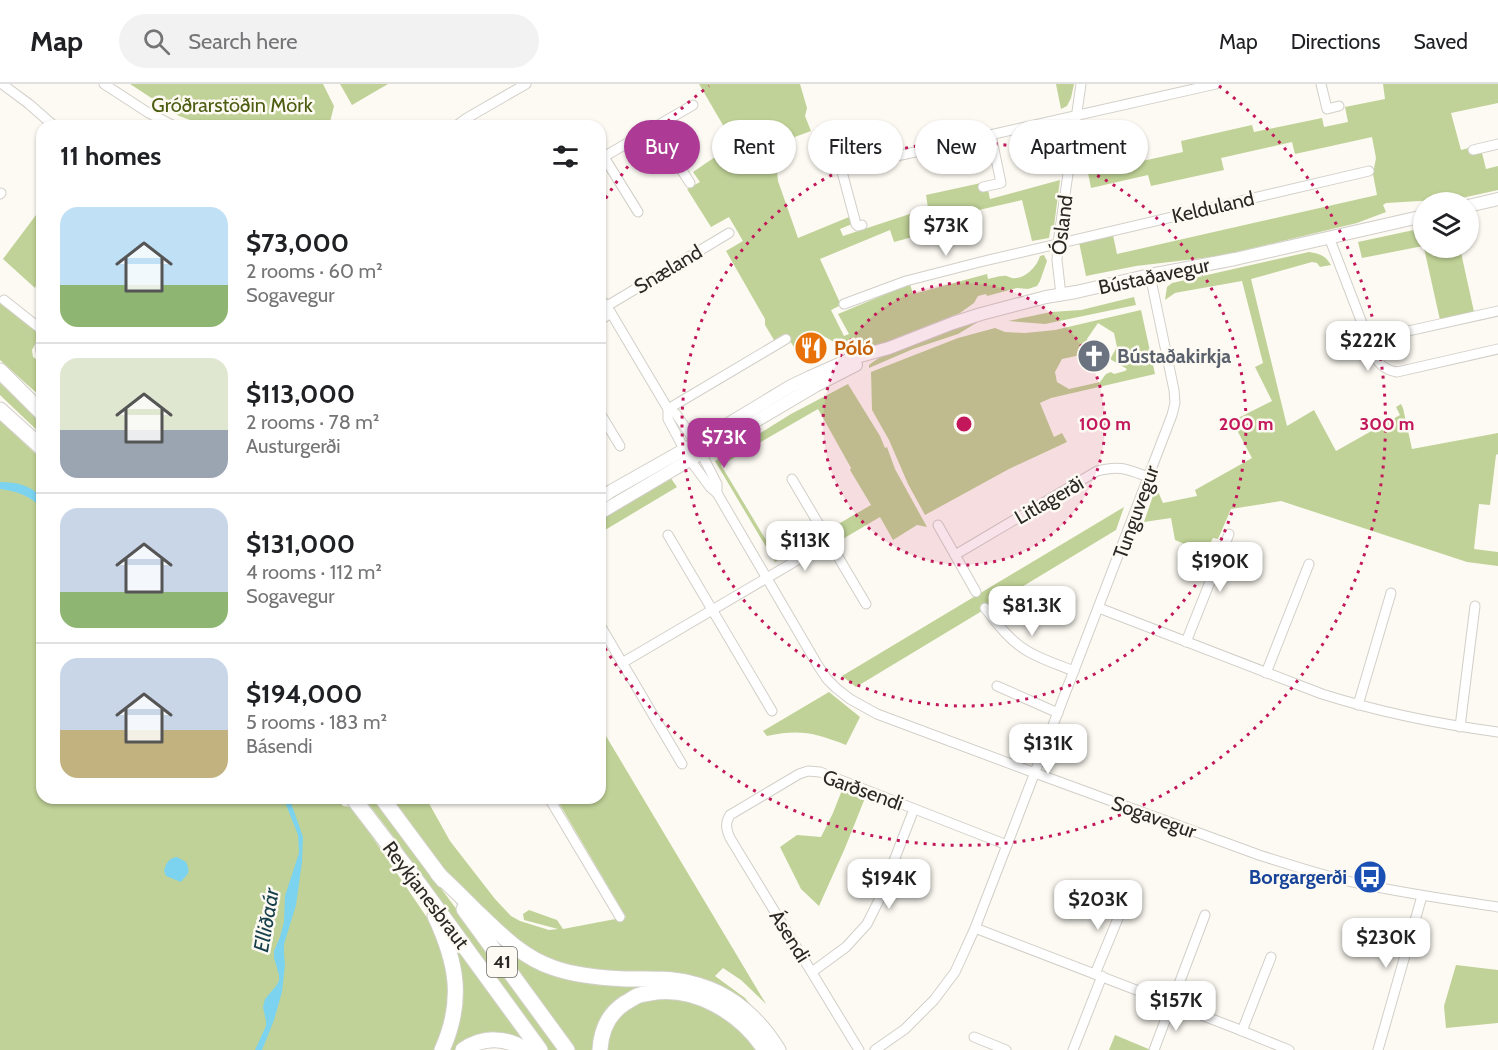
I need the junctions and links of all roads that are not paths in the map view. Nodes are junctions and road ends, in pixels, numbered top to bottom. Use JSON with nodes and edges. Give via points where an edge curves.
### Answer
{"nodes":[{"id":1,"x":2,"y":84,"type":"edge"},
{"id":2,"x":104,"y":84,"type":"edge"},
{"id":3,"x":526,"y":84,"type":"edge"},
{"id":4,"x":1081,"y":84,"type":"edge"},
{"id":5,"x":1216,"y":84,"type":"edge"},
{"id":6,"x":1321,"y":84,"type":"edge"},
{"id":7,"x":693,"y":105,"type":"dead end"},
{"id":8,"x":1339,"y":106,"type":"dead end"},
{"id":9,"x":1077,"y":116,"type":"junction"},
{"id":10,"x":47,"y":120,"type":"edge"},
{"id":11,"x":162,"y":120,"type":"edge"},
{"id":12,"x":464,"y":120,"type":"edge"},
{"id":13,"x":666,"y":120,"type":"edge"},
{"id":14,"x":997,"y":134,"type":"edge"},
{"id":15,"x":1498,"y":144,"type":"edge"},
{"id":16,"x":624,"y":145,"type":"edge"},
{"id":17,"x":1473,"y":150,"type":"dead end"},
{"id":18,"x":915,"y":152,"type":"edge"},
{"id":19,"x":606,"y":156,"type":"edge"},
{"id":20,"x":606,"y":164,"type":"edge"},
{"id":21,"x":997,"y":164,"type":"edge"},
{"id":22,"x":1369,"y":171,"type":"dead end"},
{"id":23,"x":684,"y":174,"type":"edge"},
{"id":24,"x":690,"y":183,"type":"dead end"},
{"id":25,"x":983,"y":187,"type":"dead end"},
{"id":26,"x":1498,"y":199,"type":"edge"},
{"id":27,"x":1479,"y":203,"type":"edge"},
{"id":28,"x":638,"y":212,"type":"dead end"},
{"id":29,"x":1413,"y":218,"type":"edge"},
{"id":30,"x":862,"y":225,"type":"dead end"},
{"id":31,"x":729,"y":233,"type":"dead end"},
{"id":32,"x":1329,"y":237,"type":"junction"},
{"id":33,"x":1058,"y":243,"type":"junction"},
{"id":34,"x":1150,"y":274,"type":"junction"},
{"id":35,"x":1061,"y":295,"type":"junction"},
{"id":36,"x":4,"y":300,"type":"dead end"},
{"id":37,"x":844,"y":304,"type":"dead end"},
{"id":38,"x":606,"y":306,"type":"edge"},
{"id":39,"x":609,"y":310,"type":"junction"},
{"id":40,"x":1498,"y":311,"type":"edge"},
{"id":41,"x":606,"y":313,"type":"edge"},
{"id":42,"x":36,"y":325,"type":"edge"},
{"id":43,"x":786,"y":339,"type":"dead end"},
{"id":44,"x":1368,"y":340,"type":"junction"},
{"id":45,"x":1498,"y":349,"type":"edge"},
{"id":46,"x":0,"y":372,"type":"edge"},
{"id":47,"x":36,"y":407,"type":"edge"},
{"id":48,"x":668,"y":409,"type":"junction"},
{"id":49,"x":0,"y":410,"type":"edge"},
{"id":50,"x":606,"y":423,"type":"edge"},
{"id":51,"x":36,"y":443,"type":"edge"},
{"id":52,"x":620,"y":446,"type":"dead end"},
{"id":53,"x":693,"y":452,"type":"junction"},
{"id":54,"x":1148,"y":477,"type":"junction"},
{"id":55,"x":792,"y":479,"type":"dead end"},
{"id":56,"x":606,"y":495,"type":"edge"},
{"id":57,"x":606,"y":509,"type":"edge"},
{"id":58,"x":938,"y":525,"type":"dead end"},
{"id":59,"x":1228,"y":534,"type":"dead end"},
{"id":60,"x":668,"y":535,"type":"dead end"},
{"id":61,"x":828,"y":542,"type":"junction"},
{"id":62,"x":955,"y":555,"type":"junction"},
{"id":63,"x":1309,"y":564,"type":"dead end"},
{"id":64,"x":767,"y":579,"type":"junction"},
{"id":65,"x":976,"y":592,"type":"dead end"},
{"id":66,"x":1391,"y":593,"type":"dead end"},
{"id":67,"x":866,"y":604,"type":"dead end"},
{"id":68,"x":1475,"y":606,"type":"dead end"},
{"id":69,"x":985,"y":608,"type":"dead end"},
{"id":70,"x":1099,"y":608,"type":"junction"},
{"id":71,"x":713,"y":610,"type":"junction"},
{"id":72,"x":606,"y":635,"type":"edge"},
{"id":73,"x":1186,"y":642,"type":"junction"},
{"id":74,"x":622,"y":663,"type":"junction"},
{"id":75,"x":1074,"y":671,"type":"junction"},
{"id":76,"x":1266,"y":673,"type":"junction"},
{"id":77,"x":997,"y":686,"type":"dead end"},
{"id":78,"x":1358,"y":705,"type":"junction"},
{"id":79,"x":772,"y":711,"type":"dead end"},
{"id":80,"x":1058,"y":713,"type":"junction"},
{"id":81,"x":1460,"y":727,"type":"junction"},
{"id":82,"x":1498,"y":732,"type":"edge"},
{"id":83,"x":682,"y":764,"type":"dead end"},
{"id":84,"x":1035,"y":773,"type":"junction"},
{"id":85,"x":358,"y":804,"type":"edge"},
{"id":86,"x":386,"y":804,"type":"edge"},
{"id":87,"x":553,"y":804,"type":"edge"},
{"id":88,"x":914,"y":809,"type":"junction"},
{"id":89,"x":727,"y":821,"type":"joint"},
{"id":90,"x":1007,"y":845,"type":"junction"},
{"id":91,"x":438,"y":874,"type":"junction"},
{"id":92,"x":418,"y":884,"type":"junction"},
{"id":93,"x":1422,"y":896,"type":"junction"},
{"id":94,"x":1125,"y":899,"type":"dead end"},
{"id":95,"x":1498,"y":907,"type":"edge"},
{"id":96,"x":1205,"y":915,"type":"dead end"},
{"id":97,"x":620,"y":917,"type":"dead end"},
{"id":98,"x":975,"y":928,"type":"junction"},
{"id":99,"x":1271,"y":957,"type":"dead end"},
{"id":100,"x":812,"y":972,"type":"junction"},
{"id":101,"x":1099,"y":975,"type":"junction"},
{"id":102,"x":1173,"y":1004,"type":"junction"},
{"id":103,"x":1242,"y":1030,"type":"junction"},
{"id":104,"x":974,"y":1037,"type":"dead end"},
{"id":105,"x":442,"y":1050,"type":"edge"},
{"id":106,"x":464,"y":1050,"type":"edge"},
{"id":107,"x":526,"y":1050,"type":"edge"},
{"id":108,"x":540,"y":1050,"type":"edge"},
{"id":109,"x":567,"y":1050,"type":"edge"},
{"id":110,"x":600,"y":1050,"type":"edge"},
{"id":111,"x":765,"y":1050,"type":"edge"},
{"id":112,"x":778,"y":1050,"type":"edge"},
{"id":113,"x":859,"y":1050,"type":"edge"},
{"id":114,"x":875,"y":1050,"type":"edge"},
{"id":115,"x":1006,"y":1050,"type":"edge"},
{"id":116,"x":1073,"y":1050,"type":"edge"},
{"id":117,"x":1154,"y":1050,"type":"edge"},
{"id":118,"x":1289,"y":1050,"type":"edge"},
{"id":119,"x":1378,"y":1050,"type":"edge"}],
"edges":[{"from":1,"to":10,"type":"street"},
{"from":2,"to":11,"type":"street"},
{"from":3,"to":12,"type":"street"},
{"from":4,"to":9,"type":"street","name":"Ósland"},
{"from":5,"to":9,"type":"street"},
{"from":6,"to":8,"type":"street","via":[[1327,109]]},
{"from":7,"to":13,"type":"street"},
{"from":9,"to":14,"type":"street"},
{"from":9,"to":33,"type":"street","name":"Ósland"},
{"from":15,"to":17,"type":"street"},
{"from":16,"to":19,"type":"street"},
{"from":18,"to":30,"type":"street","via":[[841,168],[856,224]]},
{"from":20,"to":28,"type":"street"},
{"from":21,"to":25,"type":"street","via":[[1001,183]]},
{"from":22,"to":33,"type":"street","name":"Kelduland"},
{"from":23,"to":24,"type":"street"},
{"from":26,"to":27,"type":"main road"},
{"from":29,"to":32,"type":"main road","name":"Bústaðavegur"},
{"from":31,"to":39,"type":"street","name":"Snæland"},
{"from":32,"to":34,"type":"main road","name":"Bústaðavegur"},
{"from":32,"to":44,"type":"street"},
{"from":33,"to":35,"type":"street","name":"Ósland"},
{"from":33,"to":37,"type":"street","name":"Kelduland","via":[[906,281]]},
{"from":34,"to":35,"type":"main road","name":"Bústaðavegur"},
{"from":34,"to":54,"type":"street","name":"Tunguvegur","via":[[1175,403]]},
{"from":35,"to":53,"type":"main road","name":"Bústaðavegur","via":[[972,317],[810,376]]},
{"from":36,"to":42,"type":"street"},
{"from":38,"to":39,"type":"street","name":"Sogavegur"},
{"from":39,"to":41,"type":"street","name":"Snæland"},
{"from":39,"to":48,"type":"street","name":"Sogavegur"},
{"from":40,"to":44,"type":"street"},
{"from":43,"to":48,"type":"street"},
{"from":44,"to":45,"type":"street","via":[[1381,366],[1397,372]]},
{"from":46,"to":47,"type":"highway"},
{"from":48,"to":53,"type":"street","name":"Sogavegur","via":[[676,414]]},
{"from":49,"to":51,"type":"highway"},
{"from":50,"to":52,"type":"street"},
{"from":53,"to":56,"type":"main road","name":"Bústaðavegur"},
{"from":53,"to":57,"type":"main road","name":"Bústaðavegur"},
{"from":53,"to":64,"type":"street","name":"Sogavegur","via":[[717,484],[717,493]]},
{"from":54,"to":62,"type":"street","name":"Litlagerði","via":[[1124,468],[1097,471]]},
{"from":54,"to":70,"type":"street","name":"Tunguvegur"},
{"from":55,"to":61,"type":"street"},
{"from":58,"to":62,"type":"street"},
{"from":59,"to":73,"type":"street"},
{"from":60,"to":71,"type":"street"},
{"from":61,"to":64,"type":"street"},
{"from":61,"to":67,"type":"street"},
{"from":62,"to":65,"type":"street"},
{"from":63,"to":76,"type":"street"},
{"from":64,"to":71,"type":"street"},
{"from":64,"to":84,"type":"street","name":"Sogavegur","via":[[822,672],[850,699],[877,714]]},
{"from":66,"to":78,"type":"street"},
{"from":68,"to":81,"type":"street"},
{"from":69,"to":75,"type":"street","via":[[1000,629],[1029,652]]},
{"from":70,"to":73,"type":"street"},
{"from":70,"to":75,"type":"street","name":"Tunguvegur"},
{"from":71,"to":74,"type":"street"},
{"from":71,"to":79,"type":"street"},
{"from":72,"to":74,"type":"street"},
{"from":73,"to":76,"type":"street"},
{"from":74,"to":83,"type":"street"},
{"from":75,"to":80,"type":"street","name":"Tunguvegur"},
{"from":76,"to":78,"type":"street"},
{"from":77,"to":80,"type":"street"},
{"from":78,"to":81,"type":"street"},
{"from":80,"to":84,"type":"street","name":"Tunguvegur"},
{"from":81,"to":82,"type":"street"},
{"from":84,"to":90,"type":"street","name":"Tunguvegur"},
{"from":84,"to":93,"type":"street","name":"Sogavegur","via":[[1280,862]]},
{"from":85,"to":92,"type":"highway","name":"Reykjanesbraut","number":"41"},
{"from":86,"to":91,"type":"highway","name":"Reykjanesbraut","number":"41"},
{"from":87,"to":97,"type":"street"},
{"from":88,"to":89,"type":"street","name":"Garðsendi","via":[[820,772],[808,771],[738,810]]},
{"from":88,"to":90,"type":"street","name":"Garðsendi"},
{"from":88,"to":100,"type":"street","via":[[867,924],[846,947]]},
{"from":89,"to":100,"type":"street","name":"Ásendi","via":[[730,838]]},
{"from":90,"to":98,"type":"street","name":"Tunguvegur"},
{"from":91,"to":109,"type":"highway","name":"Reykjanesbraut","number":"41"},
{"from":91,"to":112,"type":"highway","via":[[524,954],[553,968],[591,977],[668,980],[708,988],[753,1016]]},
{"from":92,"to":105,"type":"highway","via":[[441,930],[456,983],[453,1016]]},
{"from":92,"to":108,"type":"highway","name":"Reykjanesbraut","number":"41"},
{"from":93,"to":95,"type":"street","name":"Sogavegur"},
{"from":93,"to":119,"type":"street"},
{"from":94,"to":101,"type":"street"},
{"from":96,"to":102,"type":"street"},
{"from":98,"to":101,"type":"street"},
{"from":98,"to":114,"type":"street","name":"Tunguvegur","via":[[955,972],[934,1000],[905,1029]]},
{"from":99,"to":103,"type":"street"},
{"from":100,"to":113,"type":"street","name":"Ásendi"},
{"from":101,"to":102,"type":"street"},
{"from":101,"to":116,"type":"street"},
{"from":102,"to":103,"type":"street"},
{"from":102,"to":117,"type":"street"},
{"from":103,"to":118,"type":"street"},
{"from":104,"to":115,"type":"street"},
{"from":106,"to":107,"type":"highway","via":[[470,1045],[500,1039]]},
{"from":110,"to":111,"type":"highway","via":[[608,1019],[619,1007],[639,995],[659,991],[696,996],[719,1007],[741,1022]]}]}
